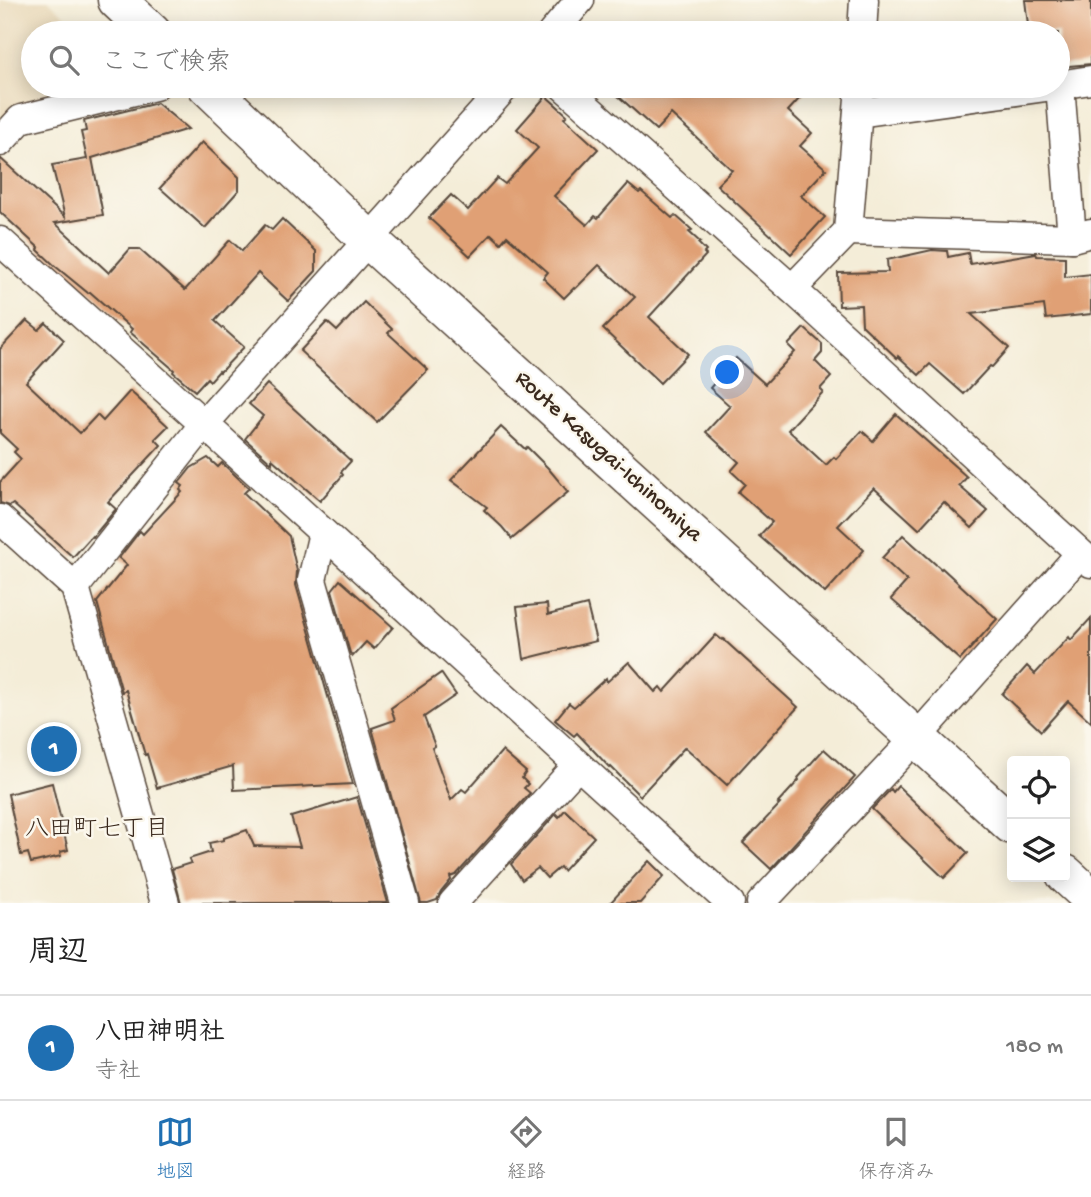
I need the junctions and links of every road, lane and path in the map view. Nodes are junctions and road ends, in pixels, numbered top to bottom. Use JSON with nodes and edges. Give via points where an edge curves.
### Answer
{"nodes":[{"id":1,"x":117,"y":0,"type":"edge"},
{"id":2,"x":580,"y":0,"type":"edge"},
{"id":3,"x":864,"y":0,"type":"edge"},
{"id":4,"x":139,"y":21,"type":"edge"},
{"id":5,"x":562,"y":21,"type":"edge"},
{"id":6,"x":863,"y":21,"type":"edge"},
{"id":7,"x":1091,"y":80,"type":"edge"},
{"id":8,"x":1070,"y":83,"type":"edge"},
{"id":9,"x":106,"y":98,"type":"edge"},
{"id":10,"x":220,"y":98,"type":"edge"},
{"id":11,"x":495,"y":98,"type":"edge"},
{"id":12,"x":577,"y":98,"type":"edge"},
{"id":13,"x":1059,"y":98,"type":"edge"},
{"id":14,"x":859,"y":99,"type":"edge"},
{"id":15,"x":0,"y":142,"type":"edge"},
{"id":16,"x":848,"y":230,"type":"junction"},
{"id":17,"x":1081,"y":235,"type":"edge"},
{"id":18,"x":369,"y":240,"type":"junction"},
{"id":19,"x":0,"y":241,"type":"edge"},
{"id":20,"x":792,"y":289,"type":"junction"},
{"id":21,"x":204,"y":424,"type":"junction"},
{"id":22,"x":0,"y":519,"type":"edge"},
{"id":23,"x":323,"y":533,"type":"junction"},
{"id":24,"x":1086,"y":559,"type":"edge"},
{"id":25,"x":75,"y":587,"type":"junction"},
{"id":26,"x":917,"y":737,"type":"junction"},
{"id":27,"x":578,"y":765,"type":"junction"},
{"id":28,"x":1007,"y":820,"type":"edge"},
{"id":29,"x":1070,"y":879,"type":"edge"},
{"id":30,"x":1091,"y":898,"type":"edge"},
{"id":31,"x":164,"y":903,"type":"edge"},
{"id":32,"x":405,"y":903,"type":"edge"},
{"id":33,"x":453,"y":903,"type":"edge"},
{"id":34,"x":730,"y":903,"type":"edge"},
{"id":35,"x":761,"y":903,"type":"edge"}],
"edges":[{"from":1,"to":4,"type":"main road"},
{"from":2,"to":5,"type":"street"},
{"from":3,"to":6,"type":"street"},
{"from":7,"to":8,"type":"street"},
{"from":9,"to":15,"type":"street","via":[[21,119]]},
{"from":10,"to":18,"type":"main road","name":"Route Kasugai-Ichinomiya"},
{"from":11,"to":18,"type":"street"},
{"from":12,"to":20,"type":"street"},
{"from":13,"to":17,"type":"street"},
{"from":14,"to":16,"type":"street"},
{"from":16,"to":17,"type":"street"},
{"from":16,"to":20,"type":"street"},
{"from":18,"to":21,"type":"street"},
{"from":18,"to":26,"type":"main road","name":"Route Kasugai-Ichinomiya"},
{"from":19,"to":21,"type":"street"},
{"from":20,"to":24,"type":"street"},
{"from":21,"to":23,"type":"street"},
{"from":21,"to":25,"type":"street"},
{"from":22,"to":25,"type":"street"},
{"from":23,"to":27,"type":"street"},
{"from":23,"to":32,"type":"street","via":[[312,580]]},
{"from":24,"to":26,"type":"street"},
{"from":25,"to":31,"type":"street"},
{"from":26,"to":28,"type":"main road","name":"Route Kasugai-Ichinomiya"},
{"from":26,"to":35,"type":"street"},
{"from":27,"to":33,"type":"street"},
{"from":27,"to":34,"type":"street"},
{"from":29,"to":30,"type":"main road"}]}
